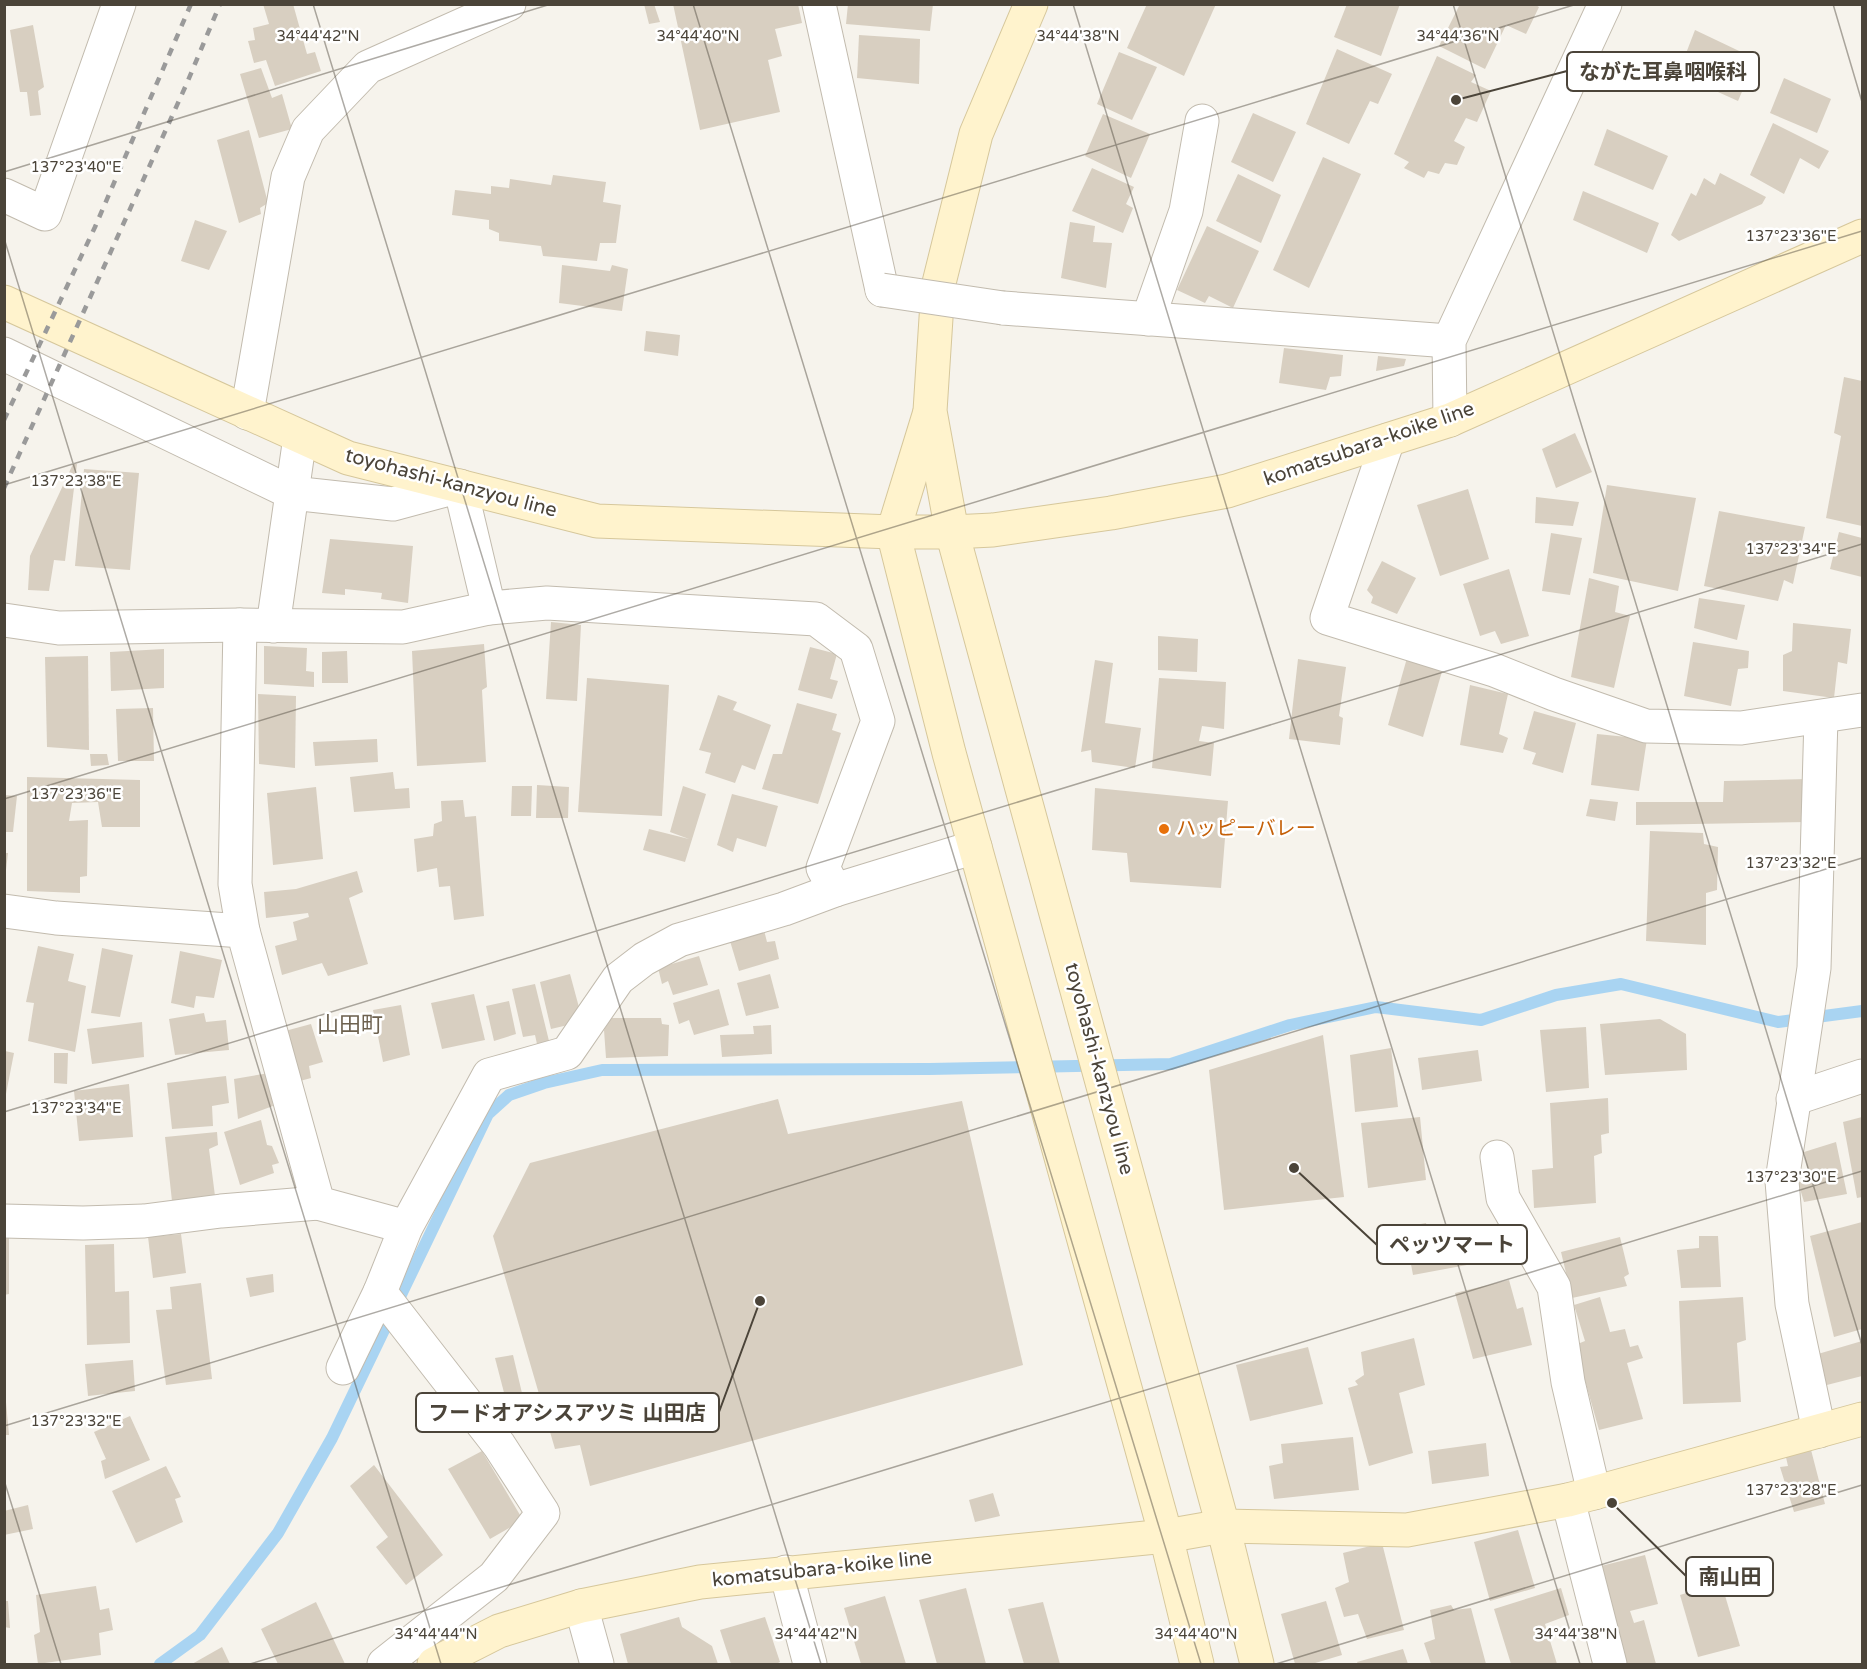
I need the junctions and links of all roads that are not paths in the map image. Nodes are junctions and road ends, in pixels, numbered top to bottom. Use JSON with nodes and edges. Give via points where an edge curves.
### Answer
{"nodes":[{"id":1,"x":119,"y":4,"type":"edge"},
{"id":2,"x":508,"y":4,"type":"edge"},
{"id":3,"x":819,"y":4,"type":"edge"},
{"id":4,"x":1031,"y":4,"type":"edge"},
{"id":5,"x":1605,"y":4,"type":"edge"},
{"id":6,"x":1202,"y":121,"type":"dead end"},
{"id":7,"x":4,"y":195,"type":"edge"},
{"id":8,"x":1863,"y":236,"type":"edge"},
{"id":9,"x":4,"y":302,"type":"edge"},
{"id":10,"x":1148,"y":319,"type":"junction"},
{"id":11,"x":1449,"y":341,"type":"junction"},
{"id":12,"x":4,"y":354,"type":"edge"},
{"id":13,"x":930,"y":411,"type":"junction"},
{"id":14,"x":247,"y":413,"type":"junction"},
{"id":15,"x":1450,"y":420,"type":"junction"},
{"id":16,"x":300,"y":437,"type":"junction"},
{"id":17,"x":1388,"y":440,"type":"junction"},
{"id":18,"x":460,"y":486,"type":"junction"},
{"id":19,"x":292,"y":493,"type":"junction"},
{"id":20,"x":893,"y":532,"type":"junction"},
{"id":21,"x":952,"y":532,"type":"junction"},
{"id":22,"x":489,"y":608,"type":"junction"},
{"id":23,"x":4,"y":620,"type":"edge"},
{"id":24,"x":240,"y":625,"type":"junction"},
{"id":25,"x":273,"y":626,"type":"junction"},
{"id":26,"x":1863,"y":710,"type":"edge"},
{"id":27,"x":1821,"y":717,"type":"junction"},
{"id":28,"x":975,"y":847,"type":"junction"},
{"id":29,"x":835,"y":890,"type":"junction"},
{"id":30,"x":4,"y":911,"type":"edge"},
{"id":31,"x":243,"y":931,"type":"junction"},
{"id":32,"x":1863,"y":1076,"type":"edge"},
{"id":33,"x":1793,"y":1099,"type":"junction"},
{"id":34,"x":1497,"y":1157,"type":"dead end"},
{"id":35,"x":318,"y":1203,"type":"junction"},
{"id":36,"x":4,"y":1221,"type":"edge"},
{"id":37,"x":406,"y":1227,"type":"junction"},
{"id":38,"x":382,"y":1296,"type":"junction"},
{"id":39,"x":343,"y":1368,"type":"dead end"},
{"id":40,"x":1863,"y":1419,"type":"edge"},
{"id":41,"x":1819,"y":1431,"type":"junction"},
{"id":42,"x":1581,"y":1497,"type":"junction"},
{"id":43,"x":1223,"y":1526,"type":"junction"},
{"id":44,"x":1166,"y":1536,"type":"junction"},
{"id":45,"x":786,"y":1572,"type":"junction"},
{"id":46,"x":581,"y":1606,"type":"junction"},
{"id":47,"x":384,"y":1665,"type":"edge"},
{"id":48,"x":434,"y":1665,"type":"edge"},
{"id":49,"x":597,"y":1665,"type":"edge"},
{"id":50,"x":810,"y":1665,"type":"edge"},
{"id":51,"x":1197,"y":1665,"type":"edge"},
{"id":52,"x":1257,"y":1665,"type":"edge"},
{"id":53,"x":1610,"y":1665,"type":"edge"}],
"edges":[{"from":1,"to":7,"type":"street","via":[[45,214]]},
{"from":2,"to":14,"type":"street","via":[[368,68],[308,130],[288,177]]},
{"from":3,"to":10,"type":"street","bridge":true,"via":[[882,290],[1003,308]]},
{"from":4,"to":13,"type":"main road","via":[[976,134],[938,287]]},
{"from":5,"to":11,"type":"street"},
{"from":6,"to":10,"type":"street","via":[[1186,211]]},
{"from":8,"to":15,"type":"main road","name":"komatsubara-koike line"},
{"from":9,"to":14,"type":"main road","name":"toyohashi-kanzyou line"},
{"from":10,"to":11,"type":"street"},
{"from":11,"to":15,"type":"street"},
{"from":12,"to":19,"type":"street"},
{"from":13,"to":20,"type":"main road"},
{"from":13,"to":21,"type":"main road"},
{"from":14,"to":16,"type":"main road","name":"toyohashi-kanzyou line"},
{"from":15,"to":17,"type":"main road","name":"komatsubara-koike line"},
{"from":16,"to":18,"type":"main road","name":"toyohashi-kanzyou line","via":[[348,458]]},
{"from":16,"to":19,"type":"street"},
{"from":17,"to":21,"type":"main road","name":"komatsubara-koike line","via":[[1227,491],[1099,515]]},
{"from":17,"to":27,"type":"street","via":[[1327,618],[1494,670],[1646,726],[1741,728]]},
{"from":18,"to":19,"type":"street","via":[[393,504]]},
{"from":18,"to":20,"type":"main road","name":"toyohashi-kanzyou line","via":[[597,521]]},
{"from":18,"to":22,"type":"street"},
{"from":19,"to":25,"type":"street"},
{"from":20,"to":21,"type":"main road","name":"toyohashi-kanzyou line"},
{"from":20,"to":28,"type":"main road"},
{"from":21,"to":43,"type":"main road","name":"toyohashi-kanzyou line"},
{"from":22,"to":25,"type":"street","via":[[403,627]]},
{"from":22,"to":29,"type":"street","via":[[547,603],[816,619],[856,649],[878,721],[822,868]]},
{"from":23,"to":24,"type":"street","via":[[59,628]]},
{"from":24,"to":25,"type":"street"},
{"from":24,"to":31,"type":"street","via":[[235,884]]},
{"from":26,"to":27,"type":"street"},
{"from":27,"to":33,"type":"street","via":[[1814,968]]},
{"from":28,"to":29,"type":"street"},
{"from":28,"to":44,"type":"main road"},
{"from":29,"to":37,"type":"street","via":[[679,940],[618,979],[567,1053],[489,1075]]},
{"from":30,"to":31,"type":"street"},
{"from":31,"to":35,"type":"street"},
{"from":32,"to":33,"type":"street"},
{"from":33,"to":41,"type":"street","via":[[1782,1181],[1792,1304]]},
{"from":34,"to":42,"type":"street","via":[[1503,1198],[1554,1287]]},
{"from":35,"to":36,"type":"street","via":[[144,1221]]},
{"from":35,"to":37,"type":"street"},
{"from":37,"to":38,"type":"street"},
{"from":38,"to":39,"type":"street"},
{"from":38,"to":47,"type":"street","via":[[499,1445],[543,1513],[494,1577]]},
{"from":40,"to":41,"type":"main road","name":"komatsubara-koike line"},
{"from":41,"to":42,"type":"main road","name":"komatsubara-koike line"},
{"from":42,"to":43,"type":"main road","name":"komatsubara-koike line","via":[[1407,1530]]},
{"from":42,"to":53,"type":"street"},
{"from":43,"to":44,"type":"main road","name":"komatsubara-koike line"},
{"from":43,"to":52,"type":"main road","name":"toyohashi-kanzyou line"},
{"from":44,"to":45,"type":"main road","name":"komatsubara-koike line"},
{"from":44,"to":51,"type":"main road"},
{"from":45,"to":46,"type":"main road","name":"komatsubara-koike line","via":[[699,1582]]},
{"from":45,"to":50,"type":"street"},
{"from":46,"to":48,"type":"main road","name":"komatsubara-koike line","via":[[499,1632]]},
{"from":46,"to":49,"type":"street"}]}
